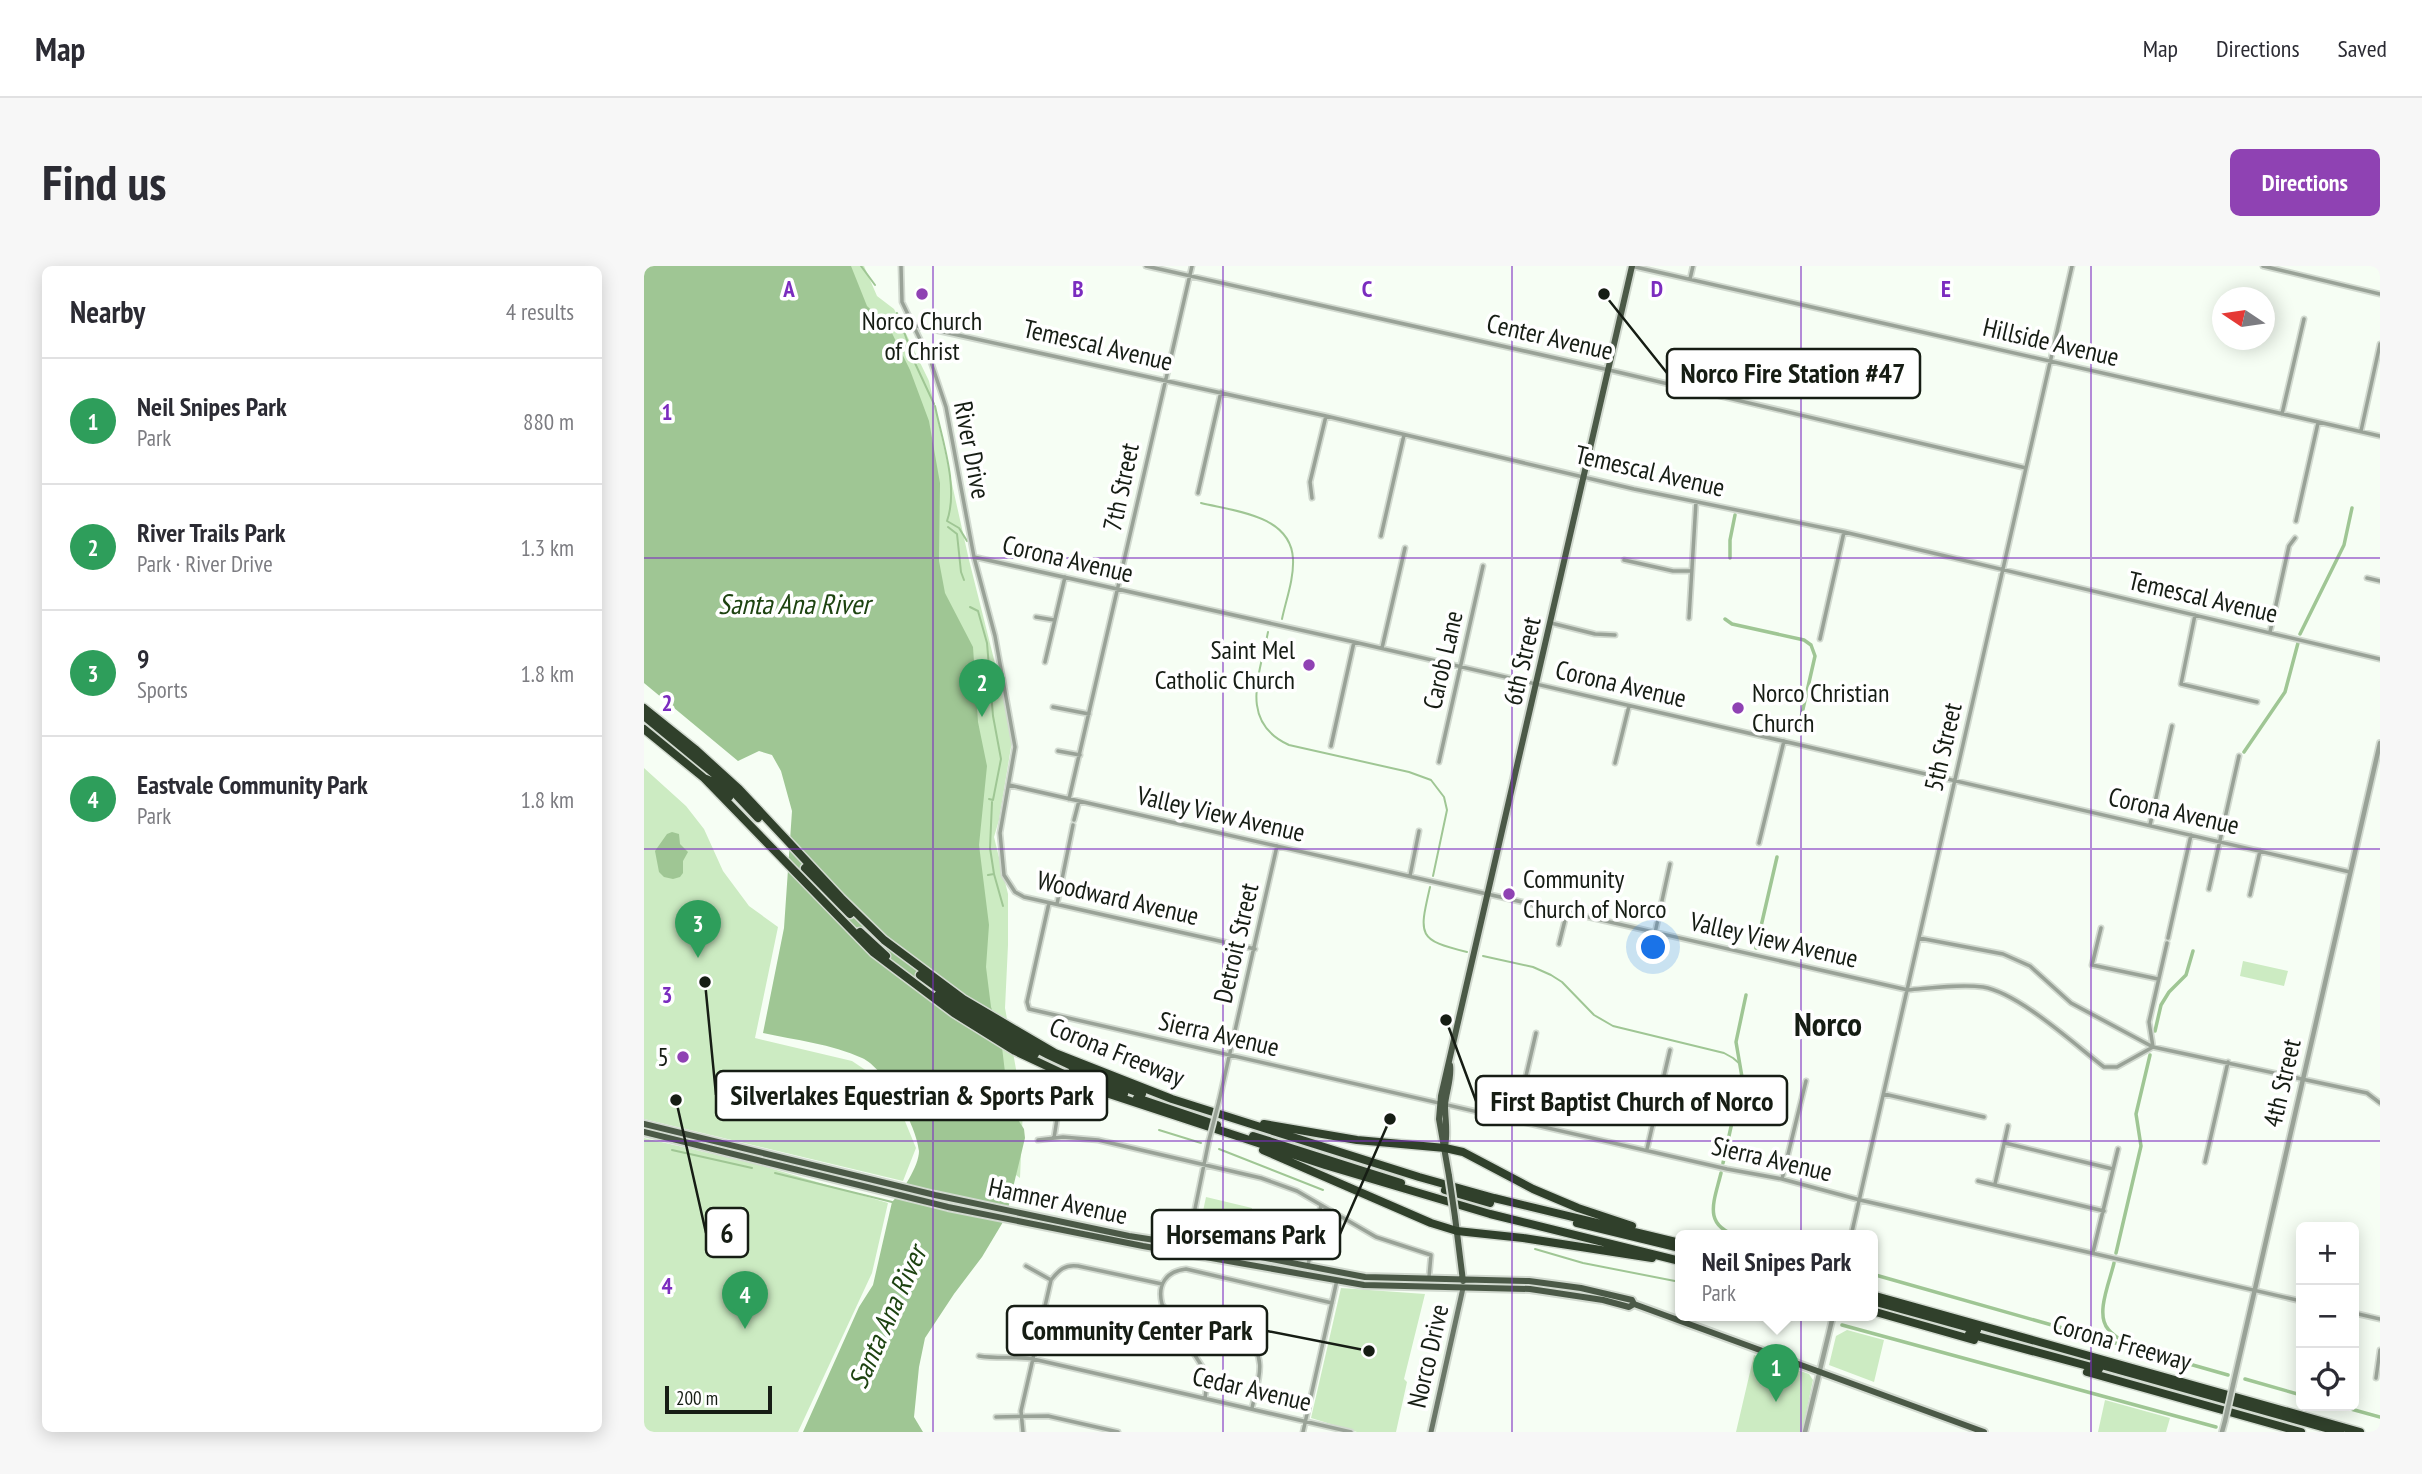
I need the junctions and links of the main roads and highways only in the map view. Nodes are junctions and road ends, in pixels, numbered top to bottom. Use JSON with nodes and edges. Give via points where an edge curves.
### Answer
{"nodes":[{"id":1,"x":1632,"y":266,"type":"edge"},
{"id":2,"x":644,"y":708,"type":"edge"},
{"id":3,"x":644,"y":716,"type":"edge"},
{"id":4,"x":644,"y":729,"type":"edge"},
{"id":5,"x":777,"y":843,"type":"junction"},
{"id":6,"x":1017,"y":1042,"type":"junction"},
{"id":7,"x":1227,"y":1117,"type":"junction"},
{"id":8,"x":644,"y":1124,"type":"edge"},
{"id":9,"x":644,"y":1132,"type":"edge"},
{"id":10,"x":1222,"y":1132,"type":"junction"},
{"id":11,"x":1445,"y":1148,"type":"junction"},
{"id":12,"x":1457,"y":1231,"type":"junction"},
{"id":13,"x":1663,"y":1238,"type":"junction"},
{"id":14,"x":1675,"y":1242,"type":"edge"},
{"id":15,"x":1675,"y":1247,"type":"edge"},
{"id":16,"x":1675,"y":1254,"type":"edge"},
{"id":17,"x":1675,"y":1261,"type":"edge"},
{"id":18,"x":1675,"y":1261,"type":"edge"},
{"id":19,"x":1338,"y":1276,"type":"junction"},
{"id":20,"x":1464,"y":1279,"type":"junction"},
{"id":21,"x":1529,"y":1281,"type":"junction"},
{"id":22,"x":1463,"y":1288,"type":"junction"},
{"id":23,"x":1512,"y":1288,"type":"junction"},
{"id":24,"x":1878,"y":1297,"type":"edge"},
{"id":25,"x":1878,"y":1303,"type":"edge"},
{"id":26,"x":1634,"y":1304,"type":"junction"},
{"id":27,"x":1878,"y":1310,"type":"edge"},
{"id":28,"x":1878,"y":1311,"type":"edge"},
{"id":29,"x":1675,"y":1319,"type":"edge"},
{"id":30,"x":1680,"y":1321,"type":"edge"},
{"id":31,"x":2037,"y":1350,"type":"junction"},
{"id":32,"x":2072,"y":1351,"type":"junction"},
{"id":33,"x":2068,"y":1366,"type":"junction"},
{"id":34,"x":1431,"y":1432,"type":"edge"},
{"id":35,"x":1984,"y":1432,"type":"edge"},
{"id":36,"x":2301,"y":1432,"type":"edge"},
{"id":37,"x":2325,"y":1432,"type":"edge"},
{"id":38,"x":2340,"y":1432,"type":"edge"},
{"id":39,"x":2360,"y":1432,"type":"edge"}],
"edges":[{"from":1,"to":11,"type":"main road","name":"6th Street","via":[[1447,1068]]},
{"from":2,"to":5,"type":"highway","name":"Corona Freeway","via":[[739,789]]},
{"from":3,"to":5,"type":"highway","via":[[724,782]]},
{"from":4,"to":5,"type":"highway","name":"Corona Freeway"},
{"from":5,"to":6,"type":"highway","name":"Corona Freeway","via":[[884,940]]},
{"from":5,"to":6,"type":"highway","name":"Corona Freeway","via":[[873,952],[954,1013]]},
{"from":6,"to":7,"type":"highway","name":"Corona Freeway"},
{"from":6,"to":10,"type":"highway","name":"Corona Freeway","via":[[1100,1091]]},
{"from":6,"to":15,"type":"highway","via":[[1125,1088],[1356,1163],[1470,1198]]},
{"from":6,"to":16,"type":"highway","via":[[1060,1067],[1124,1094],[1227,1128],[1436,1194]]},
{"from":7,"to":11,"type":"highway","via":[[1357,1140]]},
{"from":7,"to":13,"type":"highway","name":"Corona Freeway","via":[[1481,1195]]},
{"from":8,"to":19,"type":"main road","name":"Hamner Avenue","via":[[1017,1213],[1308,1266]]},
{"from":9,"to":19,"type":"main road","name":"Hamner Avenue","via":[[1013,1220]]},
{"from":10,"to":12,"type":"highway"},
{"from":10,"to":17,"type":"highway","name":"Corona Freeway","via":[[1465,1207]]},
{"from":11,"to":12,"type":"main road","name":"6th Street","bridge":true},
{"from":11,"to":13,"type":"highway","via":[[1463,1152],[1578,1208]]},
{"from":12,"to":18,"type":"highway"},
{"from":12,"to":20,"type":"main road","name":"6th Street"},
{"from":13,"to":14,"type":"highway","name":"Corona Freeway"},
{"from":19,"to":20,"type":"main road","name":"Hamner Avenue"},
{"from":19,"to":22,"type":"main road","name":"Hamner Avenue","via":[[1371,1286]]},
{"from":20,"to":21,"type":"main road","name":"Hamner Avenue"},
{"from":20,"to":22,"type":"main road","name":"6th Street"},
{"from":21,"to":23,"type":"main road"},
{"from":21,"to":26,"type":"main road","name":"Hamner Avenue","via":[[1604,1293]]},
{"from":22,"to":23,"type":"main road","name":"Hamner Avenue"},
{"from":22,"to":34,"type":"main road","name":"Norco Drive"},
{"from":23,"to":26,"type":"main road","name":"Hamner Avenue","via":[[1629,1307]]},
{"from":24,"to":32,"type":"highway","name":"Corona Freeway"},
{"from":25,"to":31,"type":"highway"},
{"from":26,"to":29,"type":"main road","name":"Hamner Avenue"},
{"from":27,"to":31,"type":"highway"},
{"from":28,"to":33,"type":"highway","name":"Corona Freeway"},
{"from":30,"to":35,"type":"main road","name":"Hamner Avenue"},
{"from":31,"to":32,"type":"highway"},
{"from":31,"to":33,"type":"highway"},
{"from":31,"to":37,"type":"highway"},
{"from":31,"to":38,"type":"highway"},
{"from":32,"to":39,"type":"highway","name":"Corona Freeway"},
{"from":33,"to":36,"type":"highway","name":"Corona Freeway"}]}
